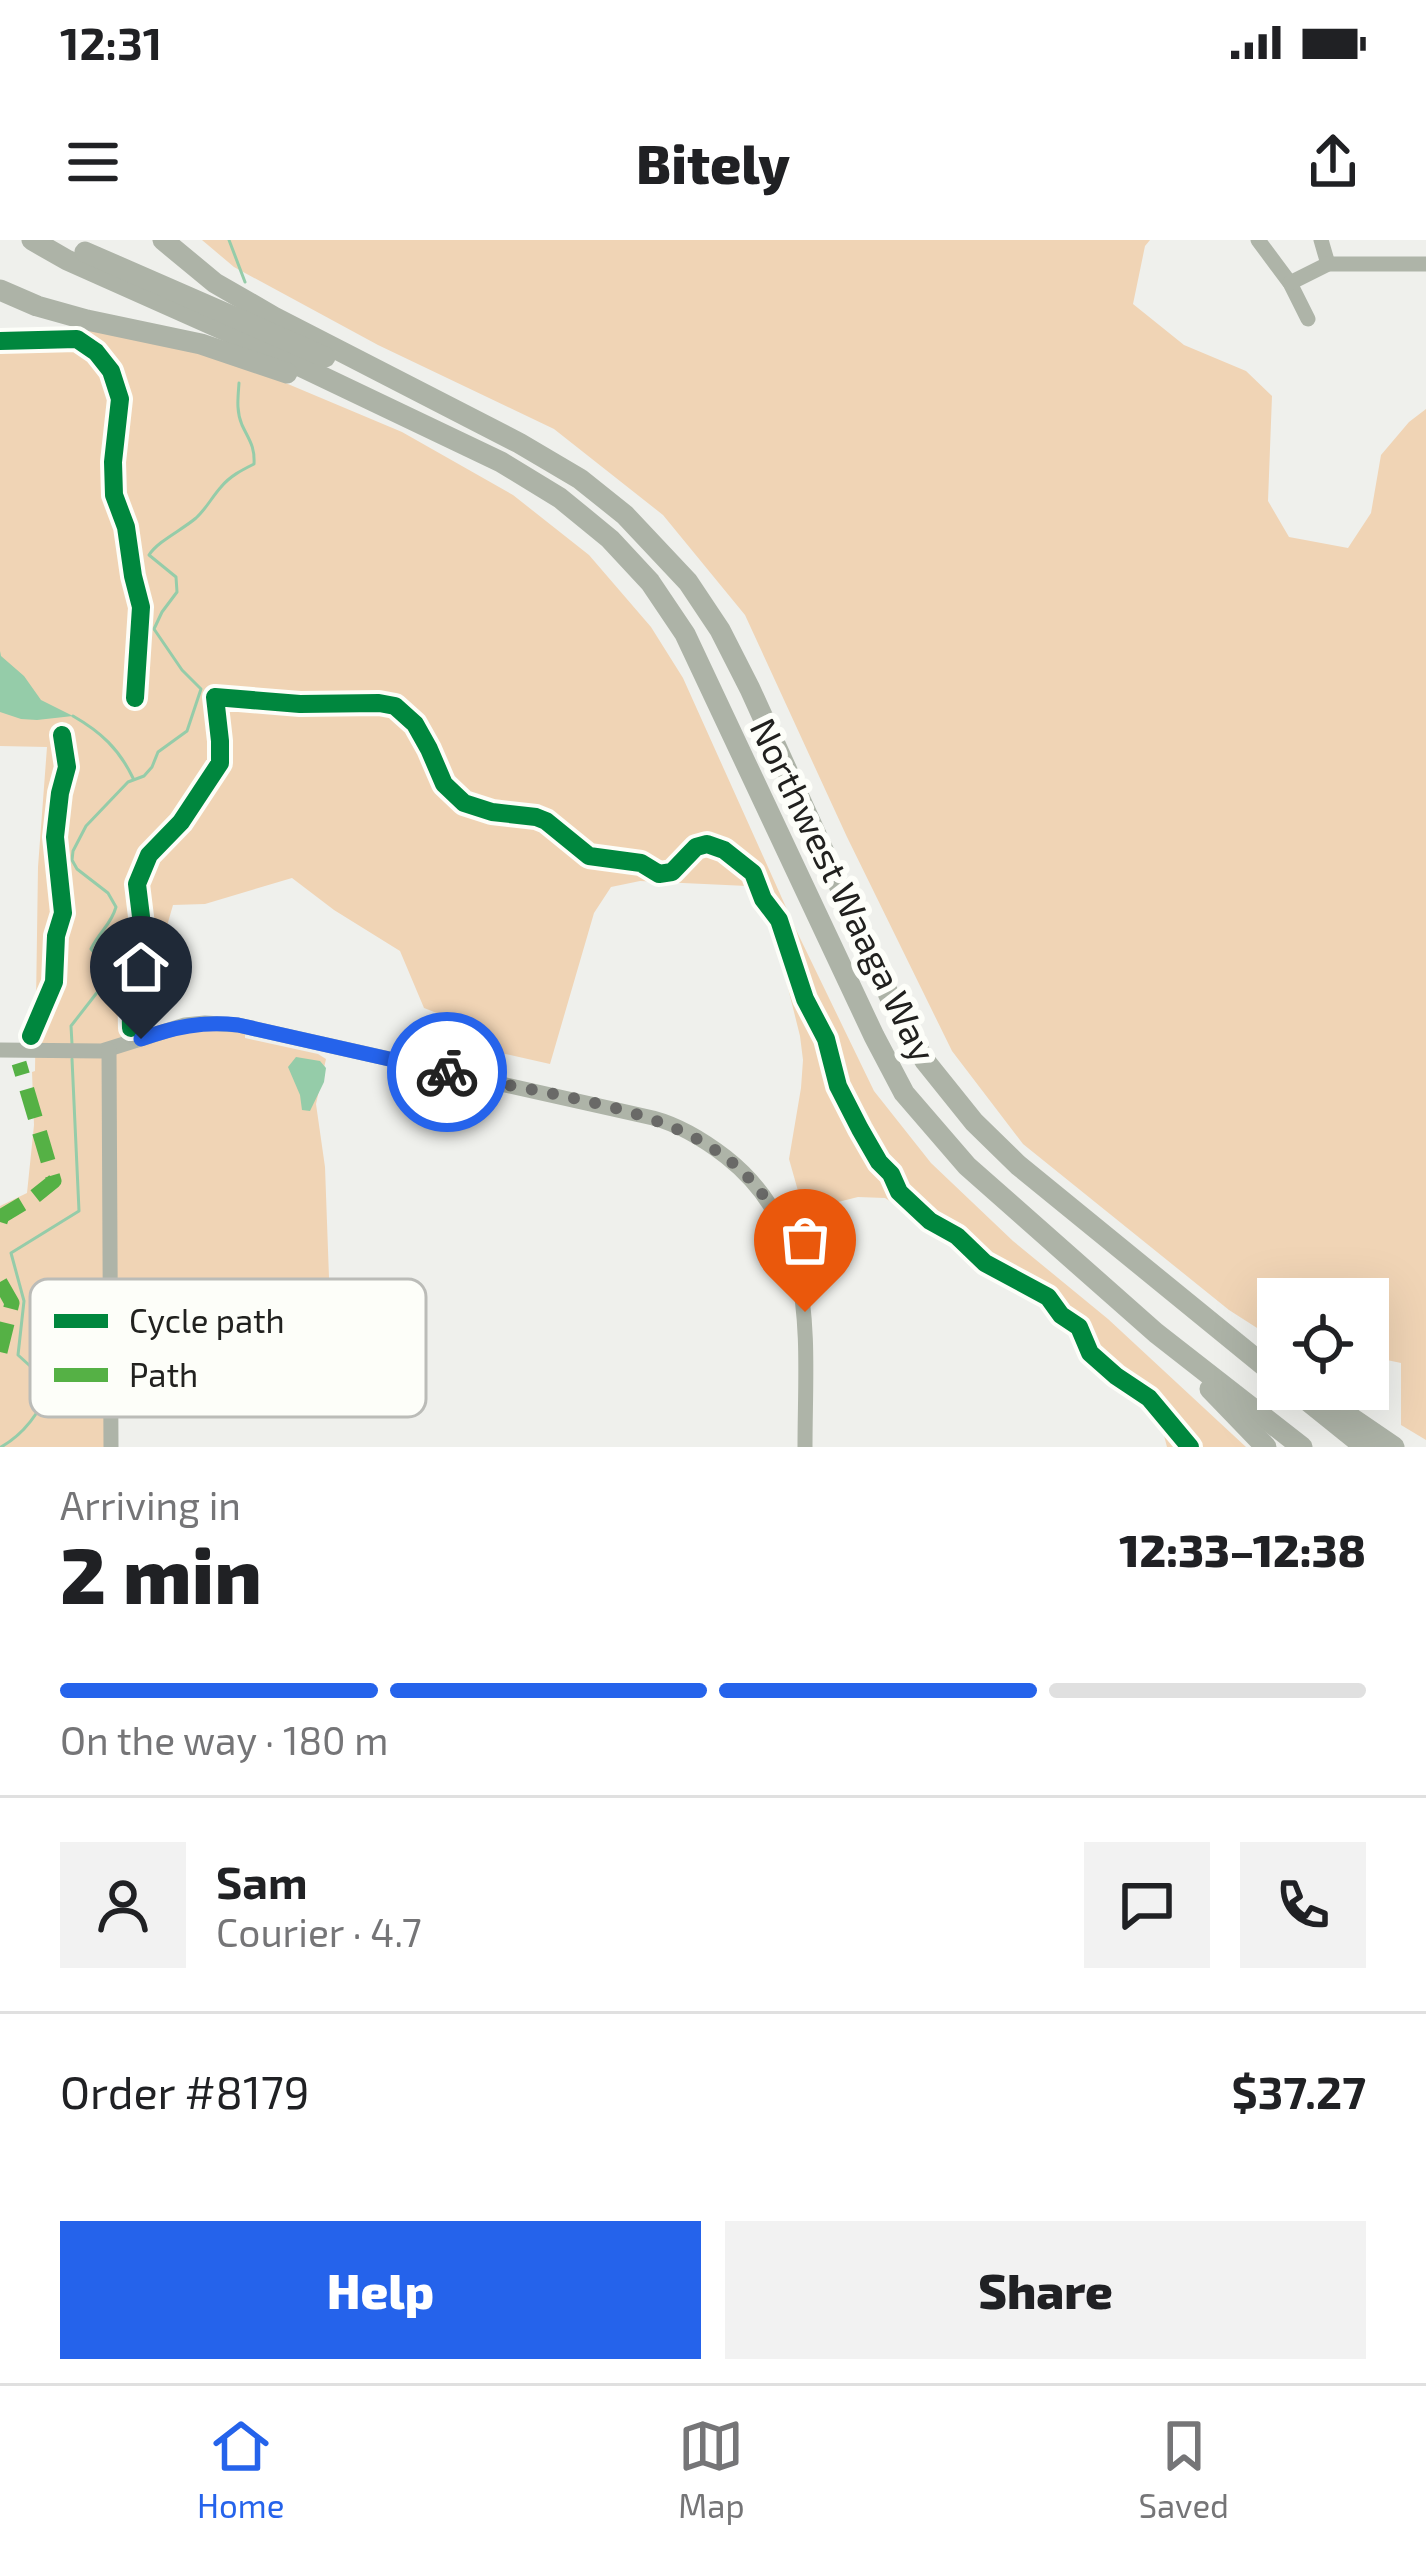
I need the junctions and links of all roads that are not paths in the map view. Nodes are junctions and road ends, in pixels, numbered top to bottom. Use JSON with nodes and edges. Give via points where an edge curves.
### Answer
{"nodes":[{"id":1,"x":32,"y":240,"type":"edge"},
{"id":2,"x":53,"y":240,"type":"edge"},
{"id":3,"x":163,"y":240,"type":"edge"},
{"id":4,"x":1258,"y":240,"type":"edge"},
{"id":5,"x":1321,"y":240,"type":"edge"},
{"id":6,"x":1328,"y":264,"type":"junction"},
{"id":7,"x":1426,"y":264,"type":"edge"},
{"id":8,"x":1290,"y":283,"type":"junction"},
{"id":9,"x":0,"y":290,"type":"edge"},
{"id":10,"x":1308,"y":319,"type":"dead end"},
{"id":11,"x":448,"y":408,"type":"junction"},
{"id":12,"x":396,"y":412,"type":"junction"},
{"id":13,"x":109,"y":1050,"type":"junction"},
{"id":14,"x":0,"y":1051,"type":"edge"},
{"id":15,"x":110,"y":1279,"type":"edge"},
{"id":16,"x":1156,"y":1333,"type":"junction"},
{"id":17,"x":1257,"y":1356,"type":"edge"},
{"id":18,"x":1319,"y":1410,"type":"edge"},
{"id":19,"x":1340,"y":1410,"type":"edge"},
{"id":20,"x":111,"y":1417,"type":"edge"},
{"id":21,"x":111,"y":1447,"type":"edge"},
{"id":22,"x":805,"y":1447,"type":"edge"},
{"id":23,"x":1266,"y":1447,"type":"edge"},
{"id":24,"x":1302,"y":1447,"type":"edge"},
{"id":25,"x":1365,"y":1447,"type":"edge"},
{"id":26,"x":1394,"y":1447,"type":"edge"}],
"edges":[{"from":1,"to":12,"type":"highway"},
{"from":2,"to":11,"type":"highway"},
{"from":3,"to":11,"type":"highway","via":[[215,283]]},
{"from":4,"to":8,"type":"street"},
{"from":5,"to":6,"type":"street"},
{"from":6,"to":7,"type":"street"},
{"from":6,"to":8,"type":"street"},
{"from":8,"to":10,"type":"street"},
{"from":9,"to":12,"type":"highway","via":[[87,320],[219,349]]},
{"from":11,"to":17,"type":"highway","name":"Northwest Waaga Way","via":[[580,479],[688,582],[750,689],[926,1061],[1018,1166]]},
{"from":12,"to":16,"type":"highway","name":"Northwest Waaga Way","via":[[560,498],[650,582],[685,634],[904,1093],[967,1166]]},
{"from":13,"to":14,"type":"street"},
{"from":13,"to":15,"type":"street"},
{"from":13,"to":22,"type":"street","via":[[185,1025],[238,1025],[652,1118],[693,1135],[759,1188],[790,1244],[805,1312]]},
{"from":16,"to":23,"type":"highway"},
{"from":16,"to":24,"type":"highway","name":"Northwest Waaga Way"},
{"from":18,"to":25,"type":"highway"},
{"from":19,"to":26,"type":"highway"},
{"from":20,"to":21,"type":"street"}]}
